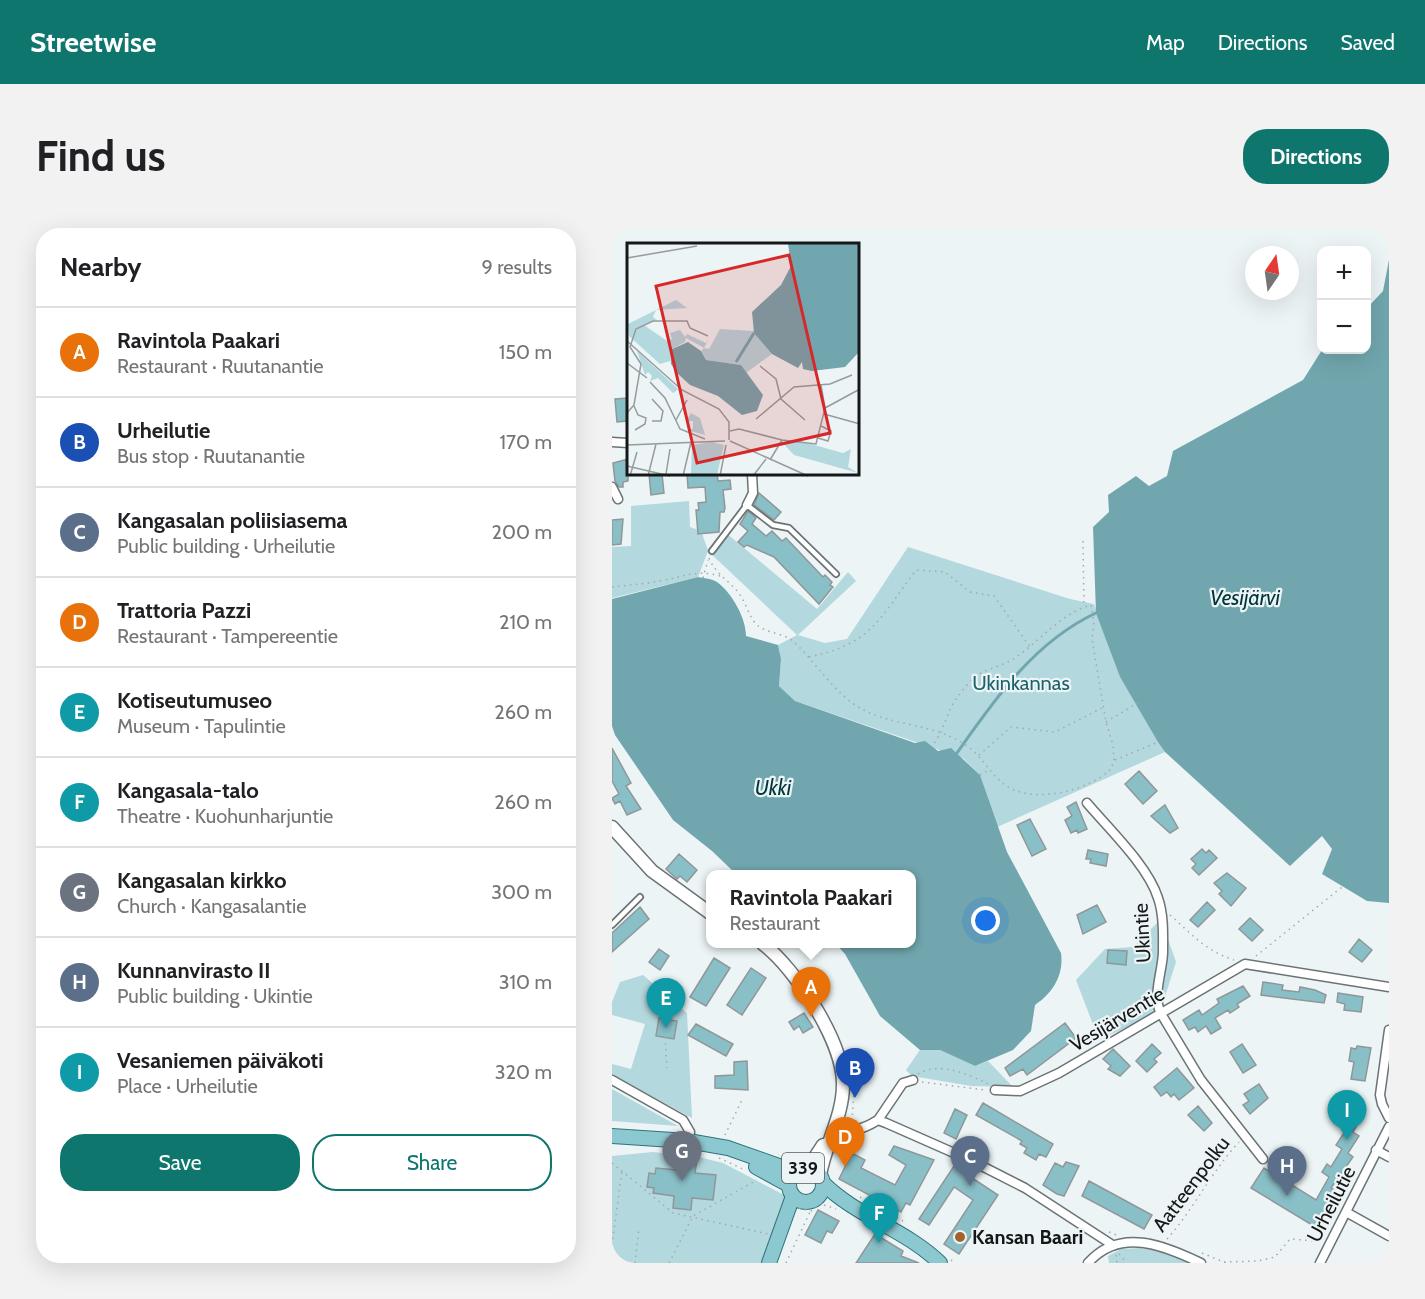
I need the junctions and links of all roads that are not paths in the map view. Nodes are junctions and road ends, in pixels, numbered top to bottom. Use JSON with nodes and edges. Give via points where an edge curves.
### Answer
{"nodes":[{"id":1,"x":612,"y":442,"type":"edge"},
{"id":2,"x":627,"y":443,"type":"edge"},
{"id":3,"x":752,"y":476,"type":"edge"},
{"id":4,"x":612,"y":487,"type":"edge"},
{"id":5,"x":618,"y":498,"type":"dead end"},
{"id":6,"x":747,"y":505,"type":"junction"},
{"id":7,"x":712,"y":551,"type":"road end"},
{"id":8,"x":836,"y":574,"type":"dead end"},
{"id":9,"x":1087,"y":803,"type":"dead end"},
{"id":10,"x":612,"y":827,"type":"edge"},
{"id":11,"x":640,"y":897,"type":"dead end"},
{"id":12,"x":706,"y":909,"type":"edge"},
{"id":13,"x":612,"y":925,"type":"edge"},
{"id":14,"x":767,"y":948,"type":"edge"},
{"id":15,"x":1389,"y":987,"type":"edge"},
{"id":16,"x":1160,"y":1012,"type":"junction"},
{"id":17,"x":1389,"y":1030,"type":"edge"},
{"id":18,"x":612,"y":1080,"type":"edge"},
{"id":19,"x":913,"y":1080,"type":"road end"},
{"id":20,"x":995,"y":1090,"type":"road end"},
{"id":21,"x":1389,"y":1118,"type":"edge"},
{"id":22,"x":878,"y":1120,"type":"junction"},
{"id":23,"x":834,"y":1127,"type":"junction"},
{"id":24,"x":1389,"y":1127,"type":"edge"},
{"id":25,"x":612,"y":1136,"type":"edge"},
{"id":26,"x":688,"y":1141,"type":"junction"},
{"id":27,"x":1376,"y":1150,"type":"junction"},
{"id":28,"x":1389,"y":1157,"type":"edge"},
{"id":29,"x":1263,"y":1159,"type":"dead end"},
{"id":30,"x":806,"y":1192,"type":"junction"},
{"id":31,"x":1346,"y":1212,"type":"junction"},
{"id":32,"x":1389,"y":1236,"type":"edge"},
{"id":33,"x":1111,"y":1244,"type":"junction"},
{"id":34,"x":769,"y":1263,"type":"edge"},
{"id":35,"x":778,"y":1263,"type":"edge"},
{"id":36,"x":940,"y":1263,"type":"edge"},
{"id":37,"x":1088,"y":1263,"type":"edge"},
{"id":38,"x":1201,"y":1263,"type":"edge"},
{"id":39,"x":1320,"y":1263,"type":"edge"}],
"edges":[{"from":1,"to":2,"type":"street"},
{"from":3,"to":6,"type":"street","via":[[753,493]]},
{"from":4,"to":5,"type":"street"},
{"from":6,"to":7,"type":"lane"},
{"from":6,"to":8,"type":"lane","via":[[773,525],[789,528]]},
{"from":9,"to":16,"type":"street","name":"Ukintie","via":[[1152,884],[1161,908],[1163,954],[1157,1004]]},
{"from":10,"to":12,"type":"main road","via":[[652,871]]},
{"from":11,"to":13,"type":"lane"},
{"from":14,"to":23,"type":"main road","via":[[791,971],[836,1052],[843,1085]]},
{"from":15,"to":16,"type":"street","name":"Vesijärventie","via":[[1245,964]]},
{"from":16,"to":20,"type":"street","name":"Vesijärventie","via":[[1059,1073],[1020,1091]]},
{"from":16,"to":29,"type":"street","via":[[1201,1080]]},
{"from":17,"to":21,"type":"street","via":[[1380,1095]]},
{"from":18,"to":26,"type":"street","via":[[682,1120],[690,1132]]},
{"from":19,"to":22,"type":"street","via":[[903,1083]]},
{"from":22,"to":23,"type":"street","via":[[858,1130]]},
{"from":22,"to":33,"type":"street","via":[[1025,1188]]},
{"from":23,"to":30,"type":"main road"},
{"from":24,"to":27,"type":"street","name":"Urheilutie"},
{"from":25,"to":26,"type":"main road","number":"339"},
{"from":26,"to":30,"type":"main road","number":"339","via":[[728,1148]]},
{"from":27,"to":28,"type":"street"},
{"from":27,"to":31,"type":"street","name":"Urheilutie"},
{"from":30,"to":34,"type":"main road"},
{"from":30,"to":35,"type":"main road"},
{"from":30,"to":36,"type":"main road","number":"339","via":[[844,1202],[912,1240]]},
{"from":31,"to":32,"type":"street"},
{"from":31,"to":39,"type":"street","name":"Urheilutie"},
{"from":33,"to":37,"type":"street"},
{"from":33,"to":38,"type":"street","via":[[1161,1247]]}]}
